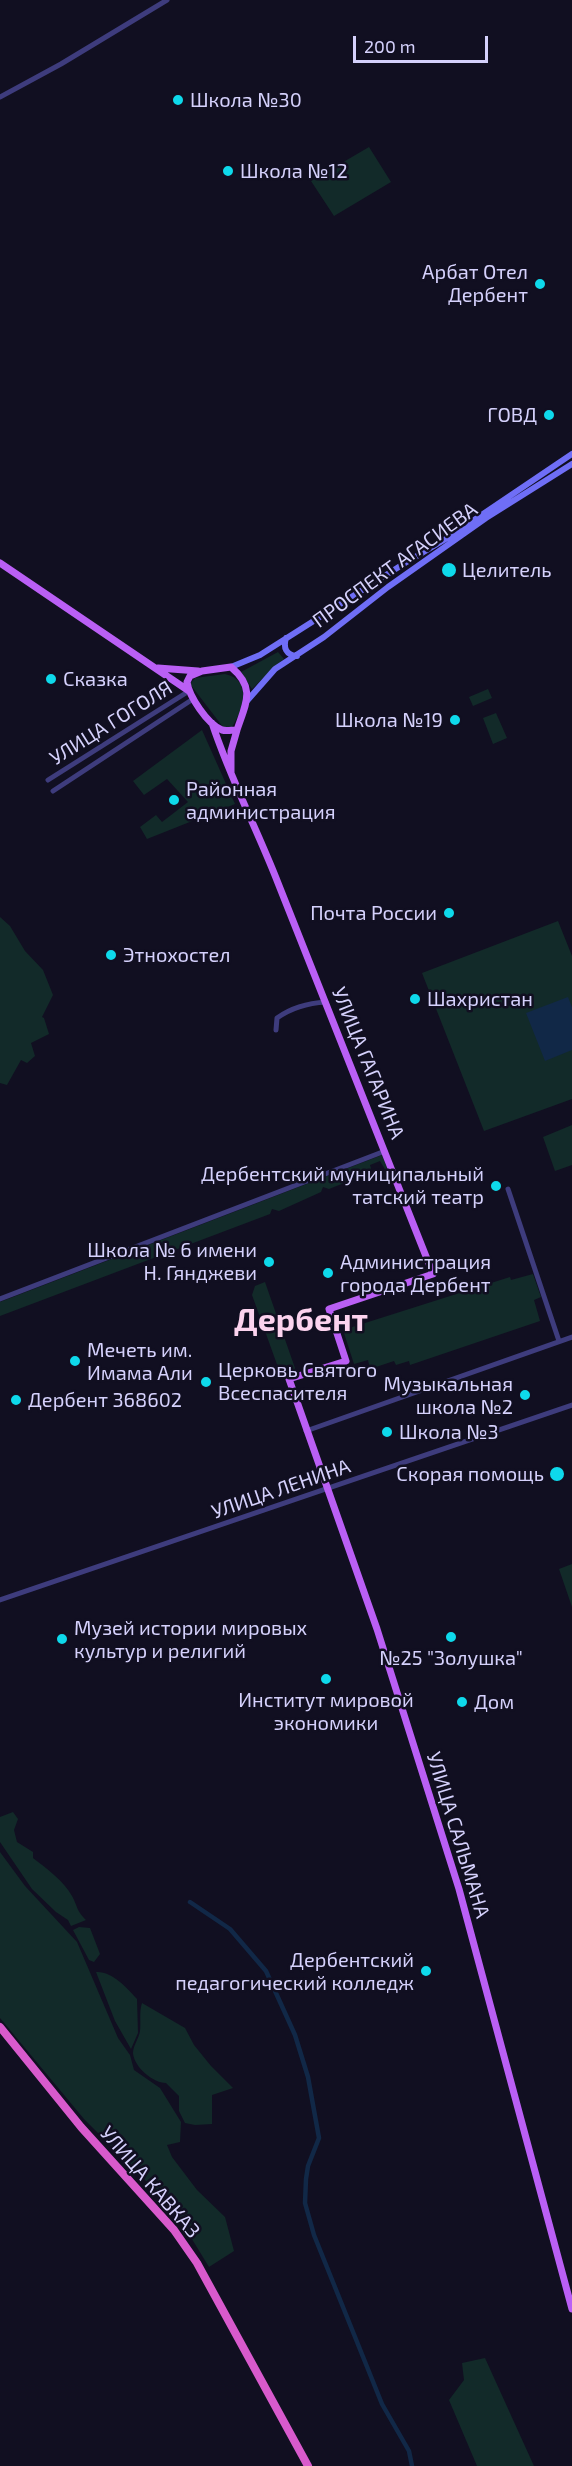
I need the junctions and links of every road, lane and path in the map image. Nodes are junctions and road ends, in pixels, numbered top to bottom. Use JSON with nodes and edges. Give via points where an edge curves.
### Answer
{"nodes":[{"id":1,"x":167,"y":0,"type":"edge"},
{"id":2,"x":0,"y":97,"type":"edge"},
{"id":3,"x":572,"y":454,"type":"edge"},
{"id":4,"x":572,"y":464,"type":"edge"},
{"id":5,"x":450,"y":524,"type":"dead end"},
{"id":6,"x":458,"y":535,"type":"junction"},
{"id":7,"x":0,"y":563,"type":"edge"},
{"id":8,"x":347,"y":598,"type":"junction"},
{"id":9,"x":359,"y":610,"type":"junction"},
{"id":10,"x":286,"y":638,"type":"junction"},
{"id":11,"x":297,"y":656,"type":"junction"},
{"id":12,"x":150,"y":667,"type":"junction"},
{"id":13,"x":231,"y":667,"type":"junction"},
{"id":14,"x":202,"y":671,"type":"junction"},
{"id":15,"x":189,"y":692,"type":"junction"},
{"id":16,"x":193,"y":699,"type":"junction"},
{"id":17,"x":246,"y":703,"type":"junction"},
{"id":18,"x":212,"y":723,"type":"junction"},
{"id":19,"x":237,"y":730,"type":"junction"},
{"id":20,"x":48,"y":780,"type":"dead end"},
{"id":21,"x":53,"y":791,"type":"dead end"},
{"id":22,"x":326,"y":1002,"type":"junction"},
{"id":23,"x":276,"y":1030,"type":"dead end"},
{"id":24,"x":385,"y":1151,"type":"junction"},
{"id":25,"x":508,"y":1189,"type":"dead end"},
{"id":26,"x":0,"y":1299,"type":"edge"},
{"id":27,"x":572,"y":1337,"type":"edge"},
{"id":28,"x":559,"y":1341,"type":"junction"},
{"id":29,"x":289,"y":1379,"type":"junction"},
{"id":30,"x":572,"y":1405,"type":"edge"},
{"id":31,"x":306,"y":1431,"type":"junction"},
{"id":32,"x":328,"y":1489,"type":"junction"},
{"id":33,"x":0,"y":1600,"type":"edge"},
{"id":34,"x":0,"y":2027,"type":"edge"},
{"id":35,"x":572,"y":2309,"type":"edge"},
{"id":36,"x":308,"y":2466,"type":"edge"}],
"edges":[{"from":1,"to":2,"type":"street"},
{"from":3,"to":6,"type":"main road","name":"ПРОСПЕКТ АГАСИЕВА"},
{"from":4,"to":6,"type":"main road","name":"ПРОСПЕКТ АГАСИЕВА"},
{"from":5,"to":6,"type":"main road"},
{"from":6,"to":8,"type":"main road","name":"ПРОСПЕКТ АГАСИЕВА"},
{"from":6,"to":9,"type":"main road","name":"ПРОСПЕКТ АГАСИЕВА"},
{"from":7,"to":12,"type":"main road"},
{"from":8,"to":9,"type":"main road","via":[[360,599]]},
{"from":8,"to":10,"type":"main road","name":"ПРОСПЕКТ АГАСИЕВА"},
{"from":9,"to":11,"type":"main road","name":"ПРОСПЕКТ АГАСИЕВА"},
{"from":10,"to":11,"type":"main road","via":[[286,651]]},
{"from":10,"to":13,"type":"main road","name":"ПРОСПЕКТ АГАСИЕВА"},
{"from":11,"to":17,"type":"main road","name":"ПРОСПЕКТ АГАСИЕВА","via":[[276,669]]},
{"from":12,"to":14,"type":"main road"},
{"from":12,"to":15,"type":"main road"},
{"from":13,"to":14,"type":"main road"},
{"from":13,"to":17,"type":"main road","via":[[246,684]]},
{"from":14,"to":15,"type":"main road","via":[[190,676]]},
{"from":15,"to":16,"type":"main road"},
{"from":15,"to":20,"type":"street","name":"УЛИЦА ГОГОЛЯ"},
{"from":16,"to":18,"type":"main road"},
{"from":16,"to":21,"type":"street"},
{"from":17,"to":19,"type":"main road"},
{"from":18,"to":19,"type":"main road","via":[[223,731]]},
{"from":18,"to":22,"type":"main road","name":"УЛИЦА ГАГАРИНА","via":[[230,776],[264,848]]},
{"from":19,"to":29,"type":"main road","name":"УЛИЦА ГАГАРИНА","via":[[231,751],[231,774],[265,848],[434,1275],[330,1310],[348,1362]]},
{"from":22,"to":23,"type":"street","via":[[311,1003],[283,1014],[277,1018]]},
{"from":22,"to":24,"type":"main road","name":"УЛИЦА ГАГАРИНА"},
{"from":24,"to":26,"type":"street"},
{"from":24,"to":29,"type":"main road","name":"УЛИЦА ГАГАРИНА","via":[[433,1274],[329,1309],[346,1361]]},
{"from":25,"to":28,"type":"street"},
{"from":27,"to":28,"type":"street"},
{"from":28,"to":31,"type":"street"},
{"from":29,"to":31,"type":"main road","name":"УЛИЦА САЛЬМАНА"},
{"from":30,"to":32,"type":"street","name":"УЛИЦА ЛЕНИНА"},
{"from":31,"to":32,"type":"main road","name":"УЛИЦА САЛЬМАНА"},
{"from":32,"to":33,"type":"street","name":"УЛИЦА ЛЕНИНА"},
{"from":32,"to":35,"type":"main road","name":"УЛИЦА САЛЬМАНА","via":[[459,1889]]},
{"from":34,"to":36,"type":"highway","name":"УЛИЦА КАВКАЗ","via":[[81,2127],[174,2230],[197,2263]]}]}
